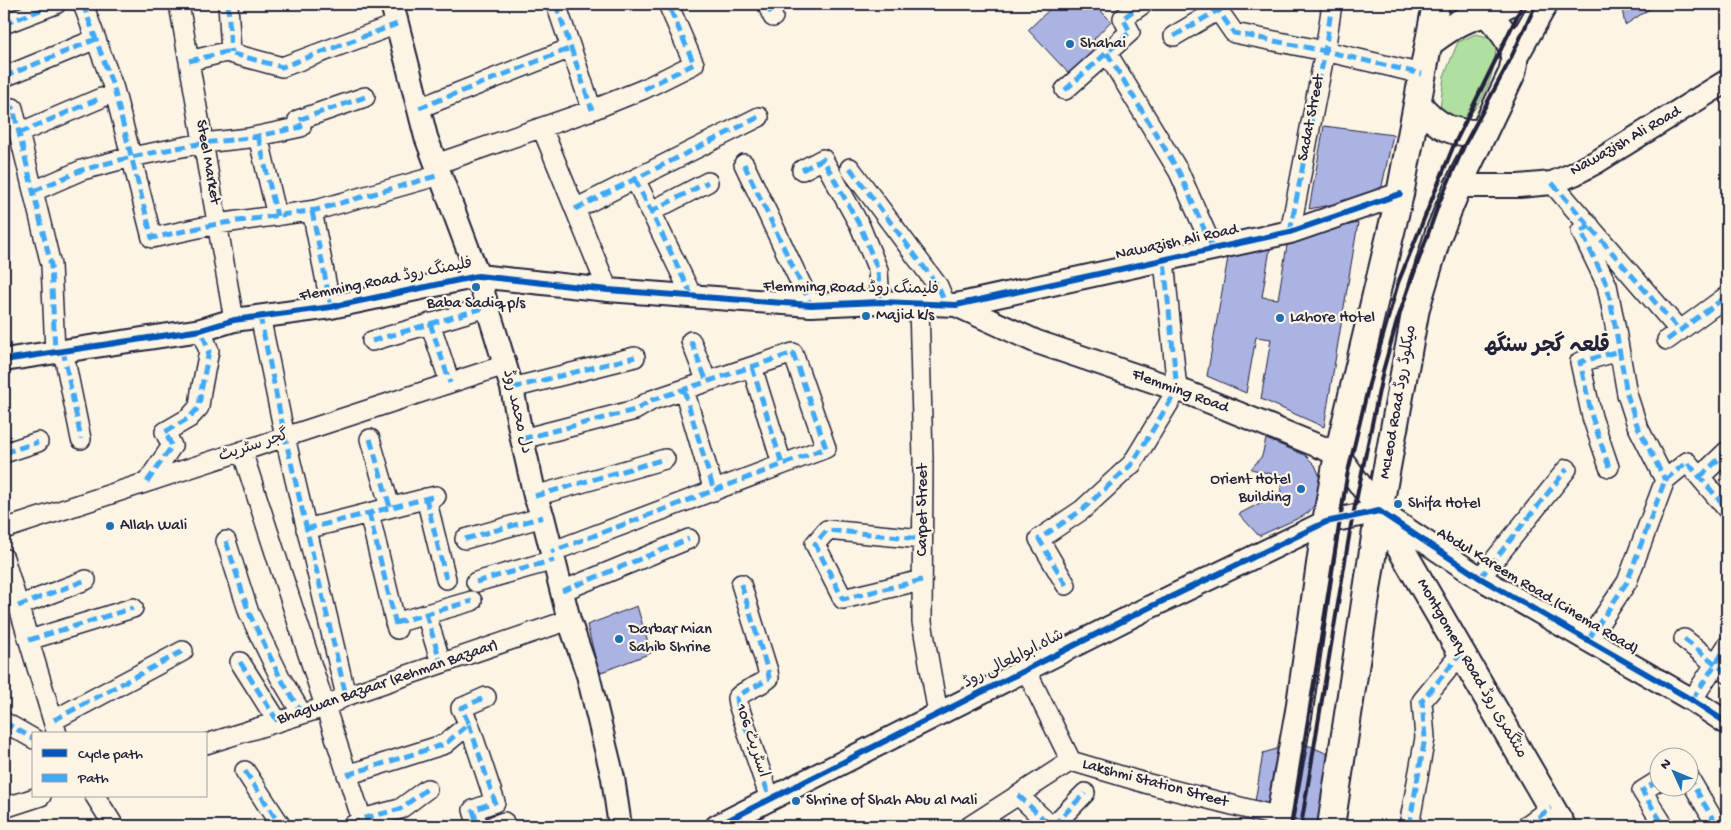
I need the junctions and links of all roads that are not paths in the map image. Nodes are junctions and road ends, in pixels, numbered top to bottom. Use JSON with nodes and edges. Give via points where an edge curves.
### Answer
{"nodes":[{"id":1,"x":56,"y":4,"type":"edge"},
{"id":2,"x":83,"y":4,"type":"edge"},
{"id":3,"x":179,"y":4,"type":"edge"},
{"id":4,"x":228,"y":4,"type":"edge"},
{"id":5,"x":556,"y":4,"type":"edge"},
{"id":6,"x":668,"y":4,"type":"edge"},
{"id":7,"x":1143,"y":4,"type":"edge"},
{"id":8,"x":1332,"y":4,"type":"edge"},
{"id":9,"x":1436,"y":4,"type":"edge"},
{"id":10,"x":1544,"y":4,"type":"edge"},
{"id":11,"x":1491,"y":7,"type":"edge"},
{"id":12,"x":395,"y":10,"type":"edge"},
{"id":13,"x":4,"y":24,"type":"edge"},
{"id":14,"x":1174,"y":36,"type":"dead end"},
{"id":15,"x":96,"y":39,"type":"junction"},
{"id":16,"x":1429,"y":43,"type":"junction"},
{"id":17,"x":571,"y":48,"type":"junction"},
{"id":18,"x":1325,"y":52,"type":"junction"},
{"id":19,"x":231,"y":53,"type":"junction"},
{"id":20,"x":1107,"y":53,"type":"junction"},
{"id":21,"x":1514,"y":57,"type":"junction"},
{"id":22,"x":189,"y":61,"type":"junction"},
{"id":23,"x":1422,"y":74,"type":"junction"},
{"id":24,"x":4,"y":77,"type":"edge"},
{"id":25,"x":1727,"y":81,"type":"edge"},
{"id":26,"x":1065,"y":90,"type":"dead end"},
{"id":27,"x":365,"y":97,"type":"dead end"},
{"id":28,"x":101,"y":98,"type":"dead end"},
{"id":29,"x":5,"y":103,"type":"edge"},
{"id":30,"x":1418,"y":104,"type":"junction"},
{"id":31,"x":419,"y":108,"type":"junction"},
{"id":32,"x":592,"y":110,"type":"junction"},
{"id":33,"x":759,"y":117,"type":"dead end"},
{"id":34,"x":542,"y":128,"type":"junction"},
{"id":35,"x":19,"y":133,"type":"junction"},
{"id":36,"x":1483,"y":133,"type":"junction"},
{"id":37,"x":258,"y":136,"type":"junction"},
{"id":38,"x":203,"y":143,"type":"junction"},
{"id":39,"x":131,"y":157,"type":"junction"},
{"id":40,"x":744,"y":164,"type":"dead end"},
{"id":41,"x":850,"y":168,"type":"dead end"},
{"id":42,"x":438,"y":169,"type":"junction"},
{"id":43,"x":802,"y":170,"type":"dead end"},
{"id":44,"x":635,"y":179,"type":"junction"},
{"id":45,"x":708,"y":182,"type":"dead end"},
{"id":46,"x":1552,"y":183,"type":"junction"},
{"id":47,"x":1458,"y":186,"type":"junction"},
{"id":48,"x":34,"y":191,"type":"junction"},
{"id":49,"x":1400,"y":194,"type":"junction"},
{"id":50,"x":575,"y":209,"type":"junction"},
{"id":51,"x":312,"y":211,"type":"junction"},
{"id":52,"x":650,"y":212,"type":"junction"},
{"id":53,"x":277,"y":216,"type":"junction"},
{"id":54,"x":217,"y":224,"type":"junction"},
{"id":55,"x":1590,"y":226,"type":"junction"},
{"id":56,"x":1290,"y":232,"type":"junction"},
{"id":57,"x":1213,"y":249,"type":"junction"},
{"id":58,"x":1164,"y":260,"type":"junction"},
{"id":59,"x":478,"y":276,"type":"junction"},
{"id":60,"x":608,"y":290,"type":"junction"},
{"id":61,"x":692,"y":296,"type":"junction"},
{"id":62,"x":1727,"y":296,"type":"edge"},
{"id":63,"x":880,"y":302,"type":"junction"},
{"id":64,"x":919,"y":304,"type":"junction"},
{"id":65,"x":811,"y":305,"type":"junction"},
{"id":66,"x":949,"y":305,"type":"junction"},
{"id":67,"x":331,"y":307,"type":"junction"},
{"id":68,"x":487,"y":307,"type":"junction"},
{"id":69,"x":260,"y":316,"type":"junction"},
{"id":70,"x":234,"y":320,"type":"junction"},
{"id":71,"x":430,"y":324,"type":"junction"},
{"id":72,"x":201,"y":330,"type":"junction"},
{"id":73,"x":372,"y":340,"type":"dead end"},
{"id":74,"x":691,"y":341,"type":"dead end"},
{"id":75,"x":1619,"y":350,"type":"junction"},
{"id":76,"x":59,"y":351,"type":"junction"},
{"id":77,"x":635,"y":358,"type":"dead end"},
{"id":78,"x":4,"y":360,"type":"edge"},
{"id":79,"x":505,"y":365,"type":"junction"},
{"id":80,"x":752,"y":367,"type":"junction"},
{"id":81,"x":707,"y":382,"type":"junction"},
{"id":82,"x":450,"y":383,"type":"junction"},
{"id":83,"x":512,"y":388,"type":"junction"},
{"id":84,"x":684,"y":390,"type":"junction"},
{"id":85,"x":1177,"y":390,"type":"junction"},
{"id":86,"x":285,"y":437,"type":"junction"},
{"id":87,"x":81,"y":439,"type":"dead end"},
{"id":88,"x":370,"y":439,"type":"dead end"},
{"id":89,"x":522,"y":440,"type":"junction"},
{"id":90,"x":38,"y":442,"type":"dead end"},
{"id":91,"x":242,"y":451,"type":"junction"},
{"id":92,"x":1727,"y":451,"type":"edge"},
{"id":93,"x":4,"y":453,"type":"edge"},
{"id":94,"x":1338,"y":454,"type":"junction"},
{"id":95,"x":665,"y":459,"type":"dead end"},
{"id":96,"x":782,"y":464,"type":"junction"},
{"id":97,"x":1609,"y":467,"type":"dead end"},
{"id":98,"x":1567,"y":469,"type":"dead end"},
{"id":99,"x":1700,"y":477,"type":"junction"},
{"id":100,"x":1665,"y":480,"type":"junction"},
{"id":101,"x":147,"y":482,"type":"junction"},
{"id":102,"x":714,"y":491,"type":"junction"},
{"id":103,"x":535,"y":496,"type":"junction"},
{"id":104,"x":390,"y":507,"type":"junction"},
{"id":105,"x":1727,"y":509,"type":"edge"},
{"id":106,"x":1379,"y":511,"type":"junction"},
{"id":107,"x":369,"y":513,"type":"junction"},
{"id":108,"x":543,"y":517,"type":"junction"},
{"id":109,"x":1326,"y":522,"type":"junction"},
{"id":110,"x":4,"y":529,"type":"edge"},
{"id":111,"x":306,"y":529,"type":"junction"},
{"id":112,"x":465,"y":539,"type":"dead end"},
{"id":113,"x":689,"y":539,"type":"dead end"},
{"id":114,"x":922,"y":539,"type":"junction"},
{"id":115,"x":226,"y":541,"type":"dead end"},
{"id":116,"x":553,"y":556,"type":"junction"},
{"id":117,"x":4,"y":558,"type":"edge"},
{"id":118,"x":1480,"y":578,"type":"junction"},
{"id":119,"x":446,"y":579,"type":"dead end"},
{"id":120,"x":86,"y":580,"type":"dead end"},
{"id":121,"x":922,"y":580,"type":"junction"},
{"id":122,"x":741,"y":584,"type":"dead end"},
{"id":123,"x":1066,"y":586,"type":"dead end"},
{"id":124,"x":562,"y":591,"type":"junction"},
{"id":125,"x":18,"y":606,"type":"junction"},
{"id":126,"x":134,"y":608,"type":"dead end"},
{"id":127,"x":426,"y":614,"type":"junction"},
{"id":128,"x":569,"y":620,"type":"junction"},
{"id":129,"x":1684,"y":639,"type":"dead end"},
{"id":130,"x":29,"y":640,"type":"junction"},
{"id":131,"x":1588,"y":640,"type":"junction"},
{"id":132,"x":1727,"y":646,"type":"edge"},
{"id":133,"x":183,"y":651,"type":"dead end"},
{"id":134,"x":1462,"y":652,"type":"junction"},
{"id":135,"x":240,"y":662,"type":"dead end"},
{"id":136,"x":442,"y":663,"type":"junction"},
{"id":137,"x":1722,"y":669,"type":"edge"},
{"id":138,"x":1026,"y":670,"type":"junction"},
{"id":139,"x":346,"y":696,"type":"junction"},
{"id":140,"x":486,"y":697,"type":"dead end"},
{"id":141,"x":1692,"y":700,"type":"junction"},
{"id":142,"x":325,"y":707,"type":"junction"},
{"id":143,"x":302,"y":714,"type":"junction"},
{"id":144,"x":938,"y":714,"type":"junction"},
{"id":145,"x":4,"y":722,"type":"edge"},
{"id":146,"x":278,"y":722,"type":"junction"},
{"id":147,"x":1727,"y":723,"type":"edge"},
{"id":148,"x":469,"y":724,"type":"junction"},
{"id":149,"x":56,"y":727,"type":"edge"},
{"id":150,"x":32,"y":738,"type":"edge"},
{"id":151,"x":208,"y":743,"type":"edge"},
{"id":152,"x":1071,"y":761,"type":"junction"},
{"id":153,"x":245,"y":771,"type":"dead end"},
{"id":154,"x":347,"y":775,"type":"junction"},
{"id":155,"x":1648,"y":788,"type":"edge"},
{"id":156,"x":428,"y":789,"type":"dead end"},
{"id":157,"x":1085,"y":793,"type":"dead end"},
{"id":158,"x":1698,"y":793,"type":"edge"},
{"id":159,"x":1018,"y":796,"type":"junction"},
{"id":160,"x":35,"y":798,"type":"edge"},
{"id":161,"x":96,"y":798,"type":"edge"},
{"id":162,"x":770,"y":799,"type":"junction"},
{"id":163,"x":4,"y":808,"type":"edge"},
{"id":164,"x":1556,"y":817,"type":"edge"},
{"id":165,"x":1279,"y":822,"type":"edge"},
{"id":166,"x":359,"y":824,"type":"edge"},
{"id":167,"x":114,"y":826,"type":"edge"},
{"id":168,"x":281,"y":826,"type":"edge"},
{"id":169,"x":478,"y":826,"type":"edge"},
{"id":170,"x":493,"y":826,"type":"edge"},
{"id":171,"x":505,"y":826,"type":"edge"},
{"id":172,"x":620,"y":826,"type":"edge"},
{"id":173,"x":717,"y":826,"type":"edge"},
{"id":174,"x":970,"y":826,"type":"edge"},
{"id":175,"x":1052,"y":826,"type":"edge"},
{"id":176,"x":1332,"y":826,"type":"edge"},
{"id":177,"x":1409,"y":826,"type":"edge"},
{"id":178,"x":1526,"y":826,"type":"edge"},
{"id":179,"x":1664,"y":826,"type":"edge"},
{"id":180,"x":1717,"y":826,"type":"edge"}],
"edges":[{"from":1,"to":13,"type":"street"},
{"from":2,"to":15,"type":"street"},
{"from":3,"to":22,"type":"street","name":"Steel Market"},
{"from":4,"to":19,"type":"street"},
{"from":5,"to":17,"type":"street"},
{"from":6,"to":32,"type":"street","via":[[694,64]]},
{"from":7,"to":20,"type":"street","via":[[1123,18],[1130,32]]},
{"from":8,"to":18,"type":"street","name":"Sadat Street"},
{"from":9,"to":16,"type":"main road"},
{"from":10,"to":21,"type":"main road","name":"McLeod Road میکلوڈ روڈ"},
{"from":11,"to":16,"type":"main road","via":[[1456,24]]},
{"from":11,"to":21,"type":"main road"},
{"from":12,"to":19,"type":"street","via":[[282,67]]},
{"from":12,"to":31,"type":"street","name":"دل محمد روڈ"},
{"from":14,"to":18,"type":"street","via":[[1218,10],[1234,34]]},
{"from":15,"to":24,"type":"street"},
{"from":15,"to":39,"type":"street","via":[[114,89]]},
{"from":16,"to":23,"type":"main road"},
{"from":17,"to":31,"type":"street"},
{"from":17,"to":32,"type":"street"},
{"from":18,"to":23,"type":"street"},
{"from":18,"to":56,"type":"street","name":"Sadat Street"},
{"from":19,"to":22,"type":"street"},
{"from":20,"to":26,"type":"street"},
{"from":20,"to":57,"type":"street","via":[[1178,172]]},
{"from":21,"to":36,"type":"main road","name":"McLeod Road میکلوڈ روڈ","via":[[1512,73]]},
{"from":22,"to":38,"type":"street","name":"Steel Market"},
{"from":23,"to":30,"type":"main road"},
{"from":25,"to":46,"type":"street","name":"Nawazish Ali Road","via":[[1598,161]]},
{"from":27,"to":37,"type":"street","via":[[298,120],[301,127]]},
{"from":28,"to":35,"type":"street"},
{"from":29,"to":35,"type":"street","via":[[13,108]]},
{"from":30,"to":36,"type":"main road","via":[[1446,129],[1464,134]]},
{"from":30,"to":49,"type":"main road"},
{"from":31,"to":42,"type":"street","name":"دل محمد روڈ"},
{"from":32,"to":34,"type":"street"},
{"from":33,"to":44,"type":"street"},
{"from":34,"to":42,"type":"street"},
{"from":34,"to":50,"type":"street"},
{"from":35,"to":48,"type":"street"},
{"from":36,"to":47,"type":"main road","name":"McLeod Road میکلوڈ روڈ"},
{"from":37,"to":38,"type":"street"},
{"from":37,"to":53,"type":"street"},
{"from":38,"to":39,"type":"street"},
{"from":38,"to":54,"type":"street","name":"Steel Market"},
{"from":39,"to":48,"type":"street","via":[[82,170]]},
{"from":39,"to":54,"type":"street","via":[[152,238]]},
{"from":40,"to":65,"type":"street"},
{"from":41,"to":66,"type":"street"},
{"from":42,"to":51,"type":"street"},
{"from":42,"to":59,"type":"street","name":"دل محمد روڈ"},
{"from":43,"to":63,"type":"street","via":[[823,159],[860,226],[878,270]]},
{"from":44,"to":50,"type":"street"},
{"from":44,"to":52,"type":"street"},
{"from":45,"to":52,"type":"street"},
{"from":46,"to":47,"type":"street","name":"Nawazish Ali Road"},
{"from":46,"to":55,"type":"street"},
{"from":47,"to":106,"type":"main road","name":"McLeod Road میکلوڈ روڈ","via":[[1438,235],[1416,308]]},
{"from":48,"to":76,"type":"street","via":[[51,265]]},
{"from":49,"to":56,"type":"street","name":"Nawazish Ali Road"},
{"from":49,"to":94,"type":"main road"},
{"from":50,"to":60,"type":"street"},
{"from":51,"to":53,"type":"street"},
{"from":51,"to":67,"type":"street"},
{"from":52,"to":61,"type":"street"},
{"from":53,"to":54,"type":"street"},
{"from":54,"to":70,"type":"street","name":"Steel Market"},
{"from":55,"to":62,"type":"street","via":[[1674,335]]},
{"from":55,"to":75,"type":"street","via":[[1581,231],[1607,285]]},
{"from":56,"to":57,"type":"street","name":"Nawazish Ali Road"},
{"from":57,"to":58,"type":"street","name":"Nawazish Ali Road"},
{"from":58,"to":66,"type":"street","name":"Nawazish Ali Road"},
{"from":58,"to":85,"type":"street"},
{"from":59,"to":60,"type":"street","name":"Flemming Road فلیمنگ روڈ"},
{"from":59,"to":67,"type":"street","name":"Flemming Road فلیمنگ روڈ"},
{"from":59,"to":68,"type":"street","name":"دل محمد روڈ"},
{"from":60,"to":61,"type":"street","name":"Flemming Road فلیمنگ روڈ"},
{"from":61,"to":65,"type":"street","name":"Flemming Road فلیمنگ روڈ"},
{"from":63,"to":64,"type":"street","name":"Flemming Road فلیمنگ روڈ"},
{"from":63,"to":65,"type":"street","name":"Flemming Road فلیمنگ روڈ"},
{"from":64,"to":66,"type":"street","name":"Flemming Road فلیمنگ روڈ"},
{"from":64,"to":114,"type":"street","name":"Carpet Street"},
{"from":66,"to":85,"type":"street","name":"Flemming Road","via":[[1037,342]]},
{"from":67,"to":69,"type":"street","name":"Flemming Road فلیمنگ روڈ"},
{"from":68,"to":71,"type":"street"},
{"from":68,"to":79,"type":"street","name":"دل محمد روڈ"},
{"from":69,"to":70,"type":"street","name":"Flemming Road فلیمنگ روڈ"},
{"from":69,"to":86,"type":"street"},
{"from":70,"to":72,"type":"street","name":"Flemming Road فلیمنگ روڈ"},
{"from":71,"to":73,"type":"street"},
{"from":71,"to":82,"type":"street"},
{"from":72,"to":76,"type":"street","name":"Flemming Road فلیمنگ روڈ"},
{"from":72,"to":101,"type":"street","via":[[210,351],[200,407],[189,418],[165,432],[172,446]]},
{"from":74,"to":81,"type":"street"},
{"from":75,"to":97,"type":"street","via":[[1580,362],[1592,417]]},
{"from":75,"to":100,"type":"street","via":[[1626,394],[1637,425]]},
{"from":76,"to":78,"type":"street","name":"Flemming Road فلیمنگ روڈ"},
{"from":76,"to":87,"type":"street"},
{"from":77,"to":83,"type":"street"},
{"from":79,"to":82,"type":"street","name":"گجر سٹریٹ"},
{"from":79,"to":83,"type":"street","name":"دل محمد روڈ"},
{"from":80,"to":81,"type":"street"},
{"from":80,"to":96,"type":"street"},
{"from":80,"to":96,"type":"street","via":[[793,353],[826,448]]},
{"from":81,"to":84,"type":"street"},
{"from":82,"to":86,"type":"street","name":"گجر سٹریٹ"},
{"from":83,"to":89,"type":"street","name":"دل محمد روڈ"},
{"from":84,"to":89,"type":"street","via":[[652,400],[635,410]]},
{"from":84,"to":102,"type":"street"},
{"from":85,"to":94,"type":"street","name":"Flemming Road"},
{"from":85,"to":123,"type":"street","via":[[1132,464],[1082,510],[1039,539]]},
{"from":86,"to":91,"type":"street","name":"گجر سٹریٹ"},
{"from":86,"to":111,"type":"street"},
{"from":88,"to":104,"type":"street"},
{"from":89,"to":103,"type":"street","name":"دل محمد روڈ"},
{"from":90,"to":93,"type":"street"},
{"from":91,"to":101,"type":"street","name":"گجر سٹریٹ"},
{"from":91,"to":142,"type":"street"},
{"from":92,"to":99,"type":"street"},
{"from":94,"to":106,"type":"street"},
{"from":94,"to":109,"type":"main road"},
{"from":95,"to":103,"type":"street"},
{"from":96,"to":102,"type":"street"},
{"from":98,"to":118,"type":"street"},
{"from":99,"to":100,"type":"street","via":[[1687,462]]},
{"from":99,"to":105,"type":"street"},
{"from":100,"to":131,"type":"street","via":[[1627,582]]},
{"from":101,"to":110,"type":"street","name":"گجر سٹریٹ"},
{"from":102,"to":116,"type":"street"},
{"from":103,"to":108,"type":"street","name":"دل محمد روڈ"},
{"from":104,"to":107,"type":"street"},
{"from":104,"to":119,"type":"street","via":[[431,497]]},
{"from":106,"to":109,"type":"street"},
{"from":106,"to":118,"type":"street","name":"Abdul Kareem Road (Cinema Road)"},
{"from":106,"to":134,"type":"main road","name":"Montgomery Road منٹگمری روڈ"},
{"from":106,"to":176,"type":"main road","name":"McLeod Road میکلوڈ روڈ"},
{"from":107,"to":111,"type":"street"},
{"from":107,"to":127,"type":"street","via":[[396,626]]},
{"from":108,"to":112,"type":"street"},
{"from":108,"to":116,"type":"street","name":"دل محمد روڈ"},
{"from":109,"to":138,"type":"street","name":"شاہ ابوالمعالی روڈ"},
{"from":109,"to":165,"type":"main road","via":[[1299,711]]},
{"from":111,"to":139,"type":"street"},
{"from":113,"to":124,"type":"street"},
{"from":114,"to":121,"type":"street","name":"Carpet Street"},
{"from":114,"to":121,"type":"street","via":[[827,530],[815,544],[843,599]]},
{"from":115,"to":143,"type":"street","via":[[249,613]]},
{"from":116,"to":124,"type":"street","name":"دل محمد روڈ"},
{"from":116,"to":127,"type":"street"},
{"from":117,"to":125,"type":"street"},
{"from":118,"to":131,"type":"street","name":"Abdul Kareem Road (Cinema Road)"},
{"from":120,"to":125,"type":"street"},
{"from":121,"to":144,"type":"street","name":"Carpet Street","via":[[922,622]]},
{"from":122,"to":162,"type":"street","name":"اسٹریٹ 106","via":[[768,678],[737,698]]},
{"from":124,"to":128,"type":"street","name":"دل محمد روڈ"},
{"from":125,"to":130,"type":"street"},
{"from":126,"to":130,"type":"street"},
{"from":127,"to":136,"type":"street"},
{"from":128,"to":136,"type":"street","name":"Bhagwan Bazaar (Rehman Bazaar)"},
{"from":128,"to":172,"type":"street","name":"دل محمد روڈ","via":[[588,675],[613,778]]},
{"from":129,"to":137,"type":"street"},
{"from":130,"to":149,"type":"street"},
{"from":131,"to":141,"type":"street","name":"Abdul Kareem Road (Cinema Road)"},
{"from":132,"to":137,"type":"street"},
{"from":133,"to":149,"type":"street"},
{"from":134,"to":164,"type":"main road","name":"Montgomery Road منٹگمری روڈ"},
{"from":134,"to":177,"type":"street","via":[[1422,701],[1425,738]]},
{"from":135,"to":146,"type":"street"},
{"from":136,"to":139,"type":"street","name":"Bhagwan Bazaar (Rehman Bazaar)"},
{"from":137,"to":141,"type":"street"},
{"from":138,"to":144,"type":"street","name":"شاہ ابوالمعالی روڈ"},
{"from":138,"to":152,"type":"street","name":"Lakshmi Station Street"},
{"from":139,"to":142,"type":"street","name":"Bhagwan Bazaar (Rehman Bazaar)"},
{"from":140,"to":148,"type":"street","via":[[461,708]]},
{"from":141,"to":147,"type":"street","name":"Abdul Kareem Road (Cinema Road)"},
{"from":142,"to":143,"type":"street","name":"Bhagwan Bazaar (Rehman Bazaar)"},
{"from":142,"to":154,"type":"street"},
{"from":143,"to":146,"type":"street","name":"Bhagwan Bazaar (Rehman Bazaar)"},
{"from":144,"to":162,"type":"street","name":"شاہ ابوالمعالی روڈ"},
{"from":145,"to":150,"type":"street"},
{"from":146,"to":151,"type":"street","name":"Bhagwan Bazaar (Rehman Bazaar)"},
{"from":148,"to":154,"type":"street","via":[[445,744]]},
{"from":148,"to":169,"type":"street","via":[[495,802],[473,810]]},
{"from":152,"to":159,"type":"street"},
{"from":152,"to":165,"type":"street","name":"Lakshmi Station Street"},
{"from":153,"to":168,"type":"street"},
{"from":154,"to":166,"type":"street"},
{"from":155,"to":179,"type":"street","via":[[1642,792]]},
{"from":156,"to":166,"type":"street","via":[[400,808]]},
{"from":157,"to":175,"type":"street"},
{"from":158,"to":180,"type":"street"},
{"from":159,"to":174,"type":"street"},
{"from":159,"to":175,"type":"street"},
{"from":160,"to":163,"type":"street"},
{"from":161,"to":167,"type":"street"},
{"from":162,"to":173,"type":"street","name":"شاہ ابوالمعالی روڈ"},
{"from":164,"to":178,"type":"street"},
{"from":170,"to":171,"type":"street","via":[[504,822]]}]}
